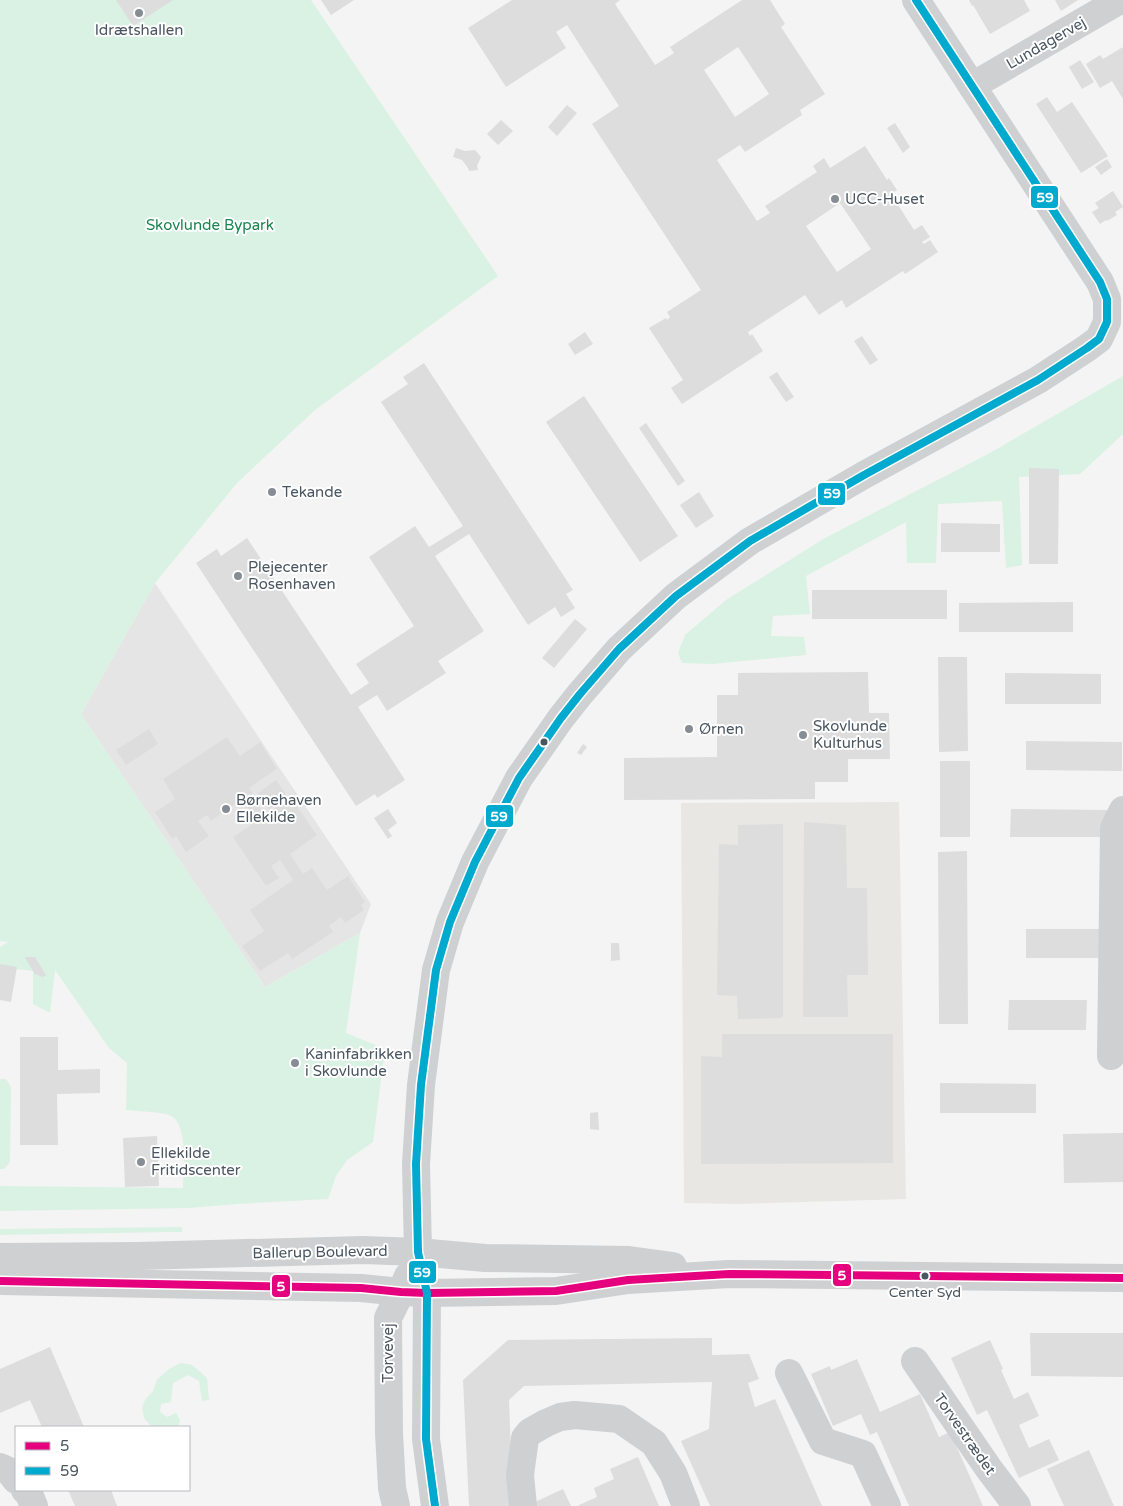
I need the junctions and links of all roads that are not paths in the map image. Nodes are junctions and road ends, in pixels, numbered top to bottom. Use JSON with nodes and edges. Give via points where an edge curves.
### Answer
{"nodes":[{"id":1,"x":916,"y":0,"type":"edge"},
{"id":2,"x":1120,"y":0,"type":"edge"},
{"id":3,"x":972,"y":86,"type":"junction"},
{"id":4,"x":1118,"y":324,"type":"edge"},
{"id":5,"x":1123,"y":810,"type":"edge"},
{"id":6,"x":1117,"y":1053,"type":"edge"},
{"id":7,"x":418,"y":1252,"type":"junction"},
{"id":8,"x":0,"y":1258,"type":"edge"},
{"id":9,"x":729,"y":1274,"type":"junction"},
{"id":10,"x":1123,"y":1278,"type":"edge"},
{"id":11,"x":0,"y":1281,"type":"edge"},
{"id":12,"x":414,"y":1292,"type":"junction"},
{"id":13,"x":915,"y":1361,"type":"dead end"},
{"id":14,"x":789,"y":1373,"type":"dead end"},
{"id":15,"x":0,"y":1467,"type":"edge"},
{"id":16,"x":15,"y":1479,"type":"edge"},
{"id":17,"x":26,"y":1491,"type":"edge"},
{"id":18,"x":34,"y":1506,"type":"edge"},
{"id":19,"x":396,"y":1506,"type":"edge"},
{"id":20,"x":434,"y":1506,"type":"edge"},
{"id":21,"x":523,"y":1506,"type":"edge"},
{"id":22,"x":686,"y":1506,"type":"edge"},
{"id":23,"x":887,"y":1506,"type":"edge"},
{"id":24,"x":1017,"y":1506,"type":"edge"}],
"edges":[{"from":1,"to":3,"type":"street"},
{"from":2,"to":3,"type":"street","name":"Lundagervej"},
{"from":3,"to":4,"type":"street","via":[[1100,282]]},
{"from":4,"to":7,"type":"street","via":[[1038,380],[864,474],[750,541],[676,596],[619,649],[561,718],[519,778],[475,862],[450,922],[439,962],[421,1095],[416,1164]]},
{"from":5,"to":6,"type":"street","via":[[1114,828]]},
{"from":7,"to":8,"type":"street","name":"Ballerup Boulevard","via":[[364,1250]]},
{"from":7,"to":9,"type":"street","name":"Ballerup Boulevard","via":[[485,1258],[629,1260]]},
{"from":7,"to":12,"type":"street"},
{"from":9,"to":10,"type":"street","name":"Ballerup Boulevard"},
{"from":9,"to":12,"type":"street","name":"Ballerup Boulevard","via":[[628,1280],[556,1291]]},
{"from":11,"to":12,"type":"street","name":"Ballerup Boulevard","via":[[361,1288]]},
{"from":12,"to":19,"type":"street","name":"Torvevej","via":[[388,1318],[389,1434]]},
{"from":12,"to":20,"type":"street"},
{"from":13,"to":24,"type":"street","name":"Torvestrædet"},
{"from":14,"to":23,"type":"street","via":[[823,1441],[863,1454]]},
{"from":15,"to":16,"type":"street"},
{"from":17,"to":18,"type":"street"},
{"from":21,"to":22,"type":"street","via":[[520,1475],[525,1438],[546,1422],[575,1415],[619,1419],[654,1442],[673,1473]]}]}
